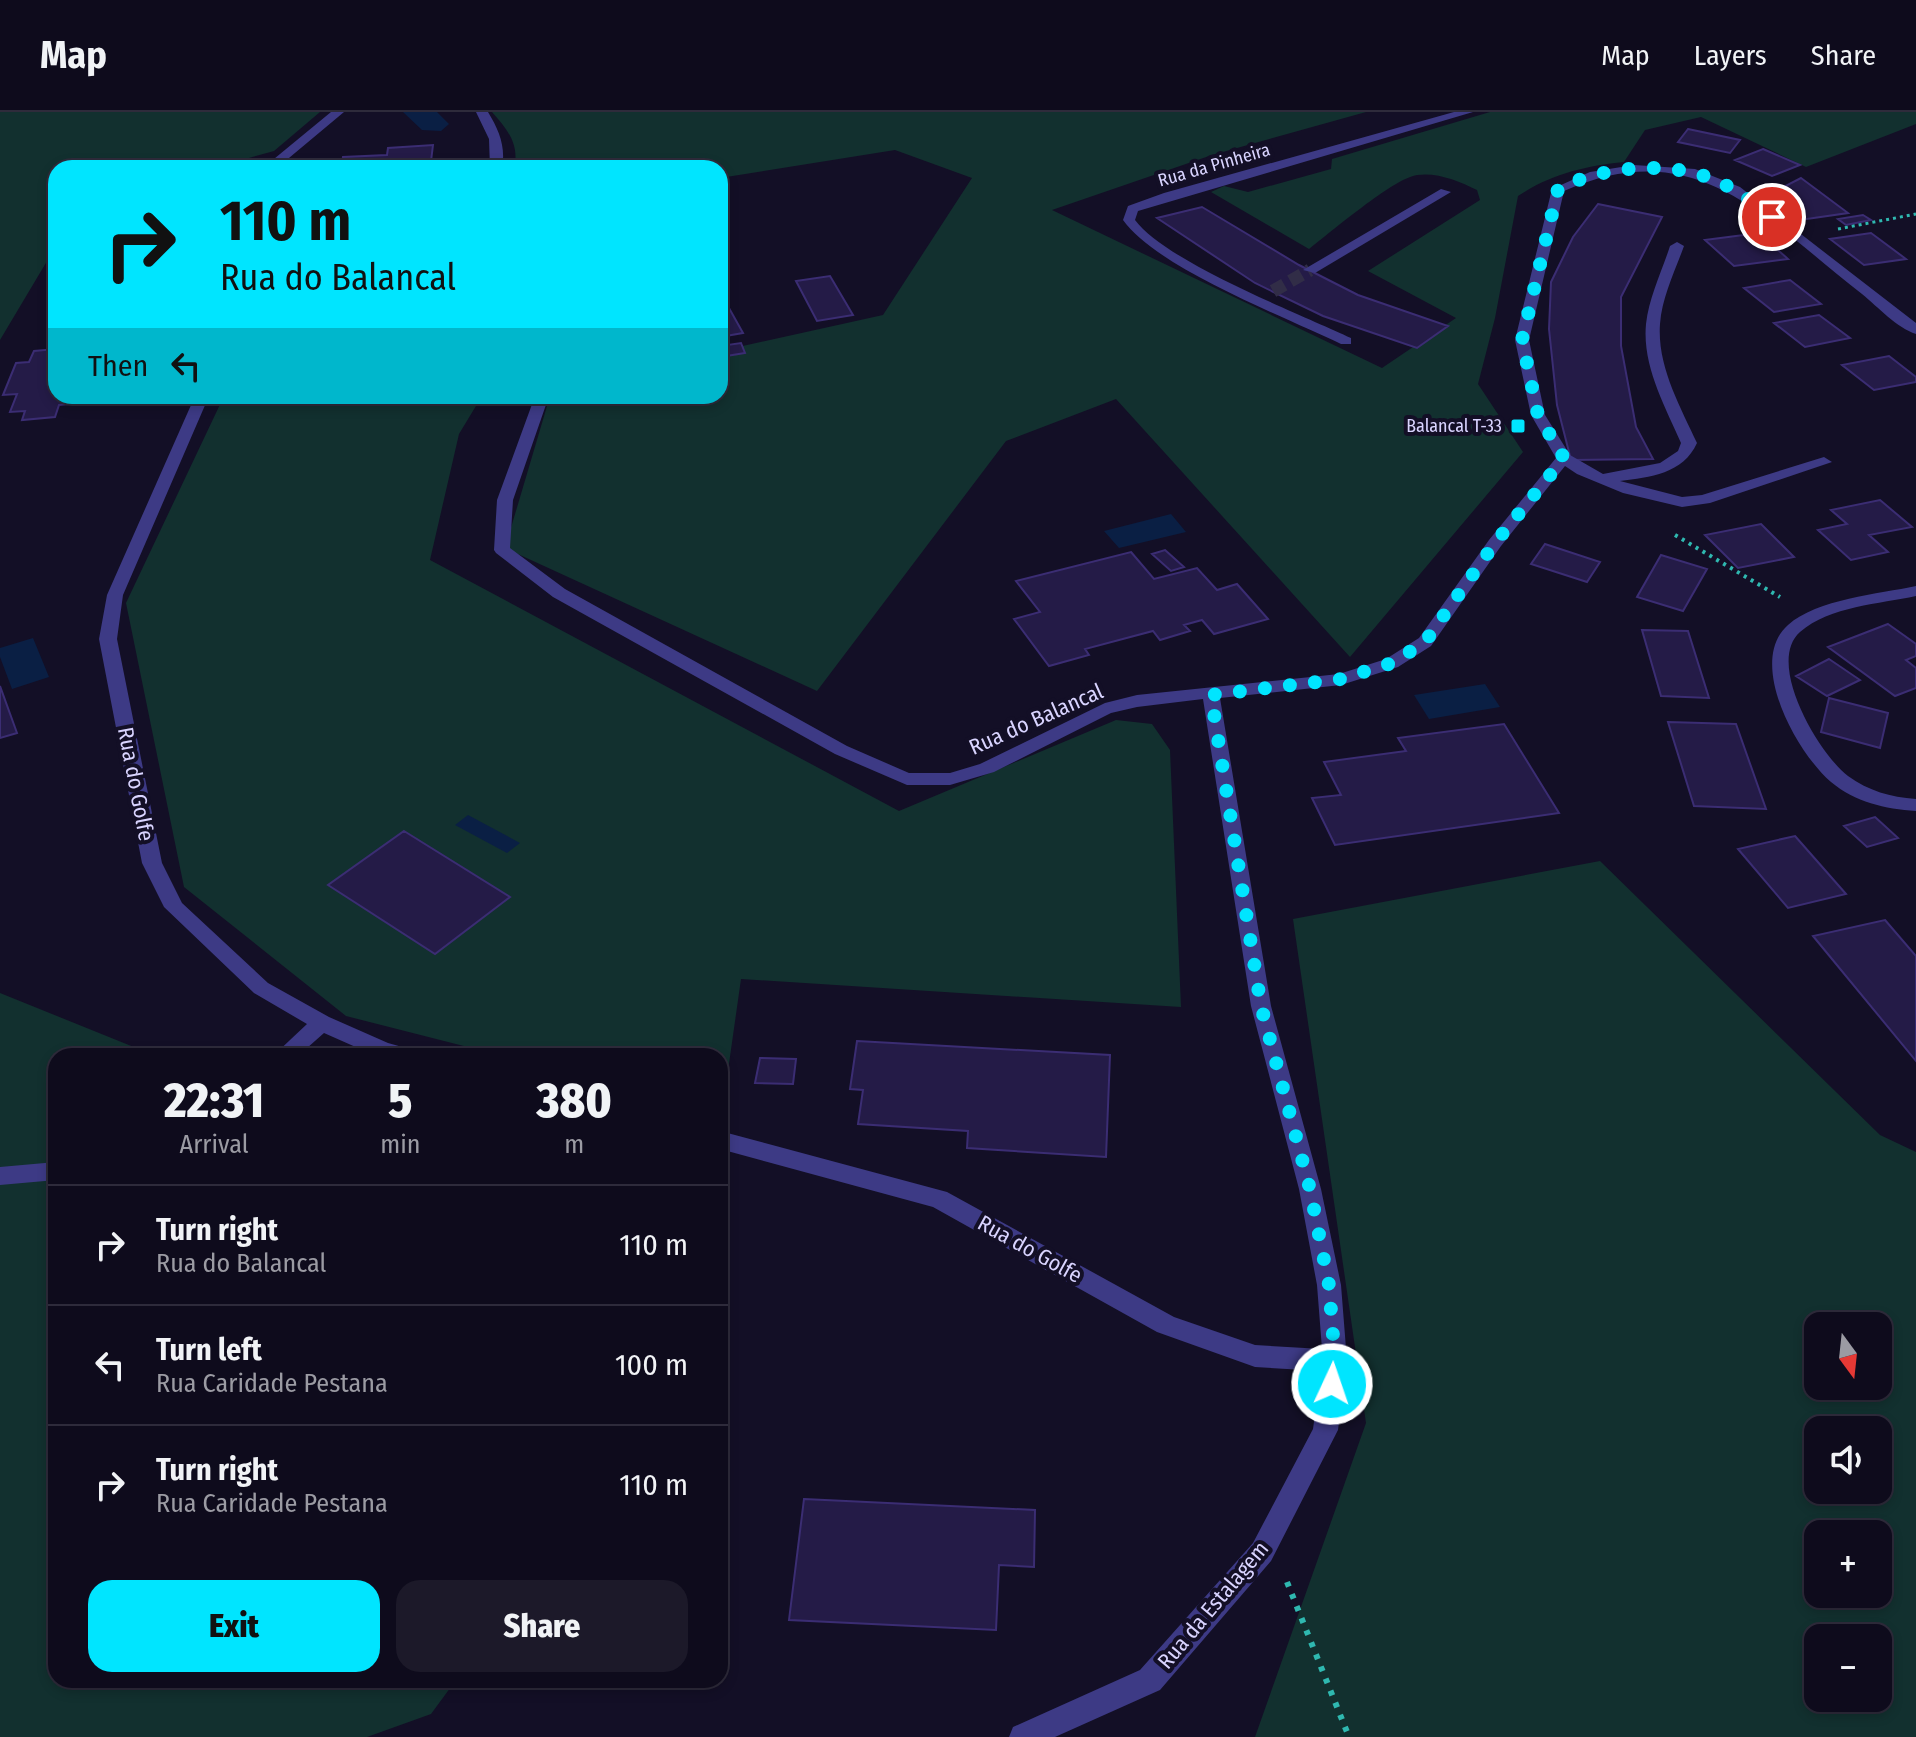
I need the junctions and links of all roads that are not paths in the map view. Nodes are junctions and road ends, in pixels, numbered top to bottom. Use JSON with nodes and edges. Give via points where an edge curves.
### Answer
{"nodes":[{"id":1,"x":338,"y":112,"type":"edge"},
{"id":2,"x":482,"y":112,"type":"edge"},
{"id":3,"x":1467,"y":112,"type":"edge"},
{"id":4,"x":279,"y":160,"type":"edge"},
{"id":5,"x":498,"y":160,"type":"edge"},
{"id":6,"x":1445,"y":192,"type":"dead end"},
{"id":7,"x":1677,"y":246,"type":"dead end"},
{"id":8,"x":1310,"y":270,"type":"tunnel mouth"},
{"id":9,"x":1916,"y":330,"type":"edge"},
{"id":10,"x":1346,"y":341,"type":"dead end"},
{"id":11,"x":199,"y":404,"type":"edge"},
{"id":12,"x":539,"y":404,"type":"edge"},
{"id":13,"x":1564,"y":458,"type":"junction"},
{"id":14,"x":1824,"y":462,"type":"dead end"},
{"id":15,"x":1601,"y":479,"type":"junction"},
{"id":16,"x":1916,"y":591,"type":"edge"},
{"id":17,"x":1211,"y":695,"type":"junction"},
{"id":18,"x":1916,"y":805,"type":"edge"},
{"id":19,"x":322,"y":1023,"type":"junction"},
{"id":20,"x":293,"y":1048,"type":"edge"},
{"id":21,"x":378,"y":1048,"type":"edge"},
{"id":22,"x":728,"y":1142,"type":"edge"},
{"id":23,"x":48,"y":1172,"type":"edge"},
{"id":24,"x":0,"y":1176,"type":"edge"},
{"id":25,"x":1335,"y":1361,"type":"junction"},
{"id":26,"x":1023,"y":1737,"type":"edge"}],
"edges":[{"from":1,"to":4,"type":"street"},
{"from":2,"to":5,"type":"street","via":[[492,128]]},
{"from":3,"to":10,"type":"street","name":"Rua da Pinheira","via":[[1132,209],[1129,220],[1137,231],[1188,266],[1267,296]]},
{"from":6,"to":8,"type":"street"},
{"from":7,"to":15,"type":"street","via":[[1653,324],[1654,349],[1689,443],[1687,454],[1664,467]]},
{"from":9,"to":13,"type":"street","via":[[1747,197],[1713,179],[1675,169],[1610,170],[1581,177],[1558,189],[1522,340],[1538,415]]},
{"from":11,"to":19,"type":"street","name":"Rua do Golfe","via":[[115,595],[108,639],[152,863],[174,907],[261,988]]},
{"from":12,"to":17,"type":"street","name":"Rua do Balancal","via":[[505,500],[502,550],[559,593],[841,750],[907,779],[950,779],[987,768],[1105,709]]},
{"from":13,"to":15,"type":"street"},
{"from":13,"to":17,"type":"street","name":"Rua do Balancal","via":[[1425,642],[1392,663],[1341,679]]},
{"from":14,"to":15,"type":"street","via":[[1704,500],[1682,502]]},
{"from":16,"to":18,"type":"street","via":[[1812,616],[1786,636],[1780,658],[1783,688],[1816,756],[1835,776],[1882,803]]},
{"from":17,"to":25,"type":"street","name":"Rua da Estalagem","via":[[1261,1006],[1310,1189],[1329,1285]]},
{"from":19,"to":20,"type":"street"},
{"from":19,"to":21,"type":"street","name":"Rua do Golfe"},
{"from":22,"to":25,"type":"street","name":"Rua do Golfe","via":[[939,1199],[1166,1325],[1255,1356]]},
{"from":23,"to":24,"type":"street"},
{"from":25,"to":26,"type":"street","name":"Rua da Estalagem","via":[[1325,1430],[1262,1552],[1150,1680]]}]}
